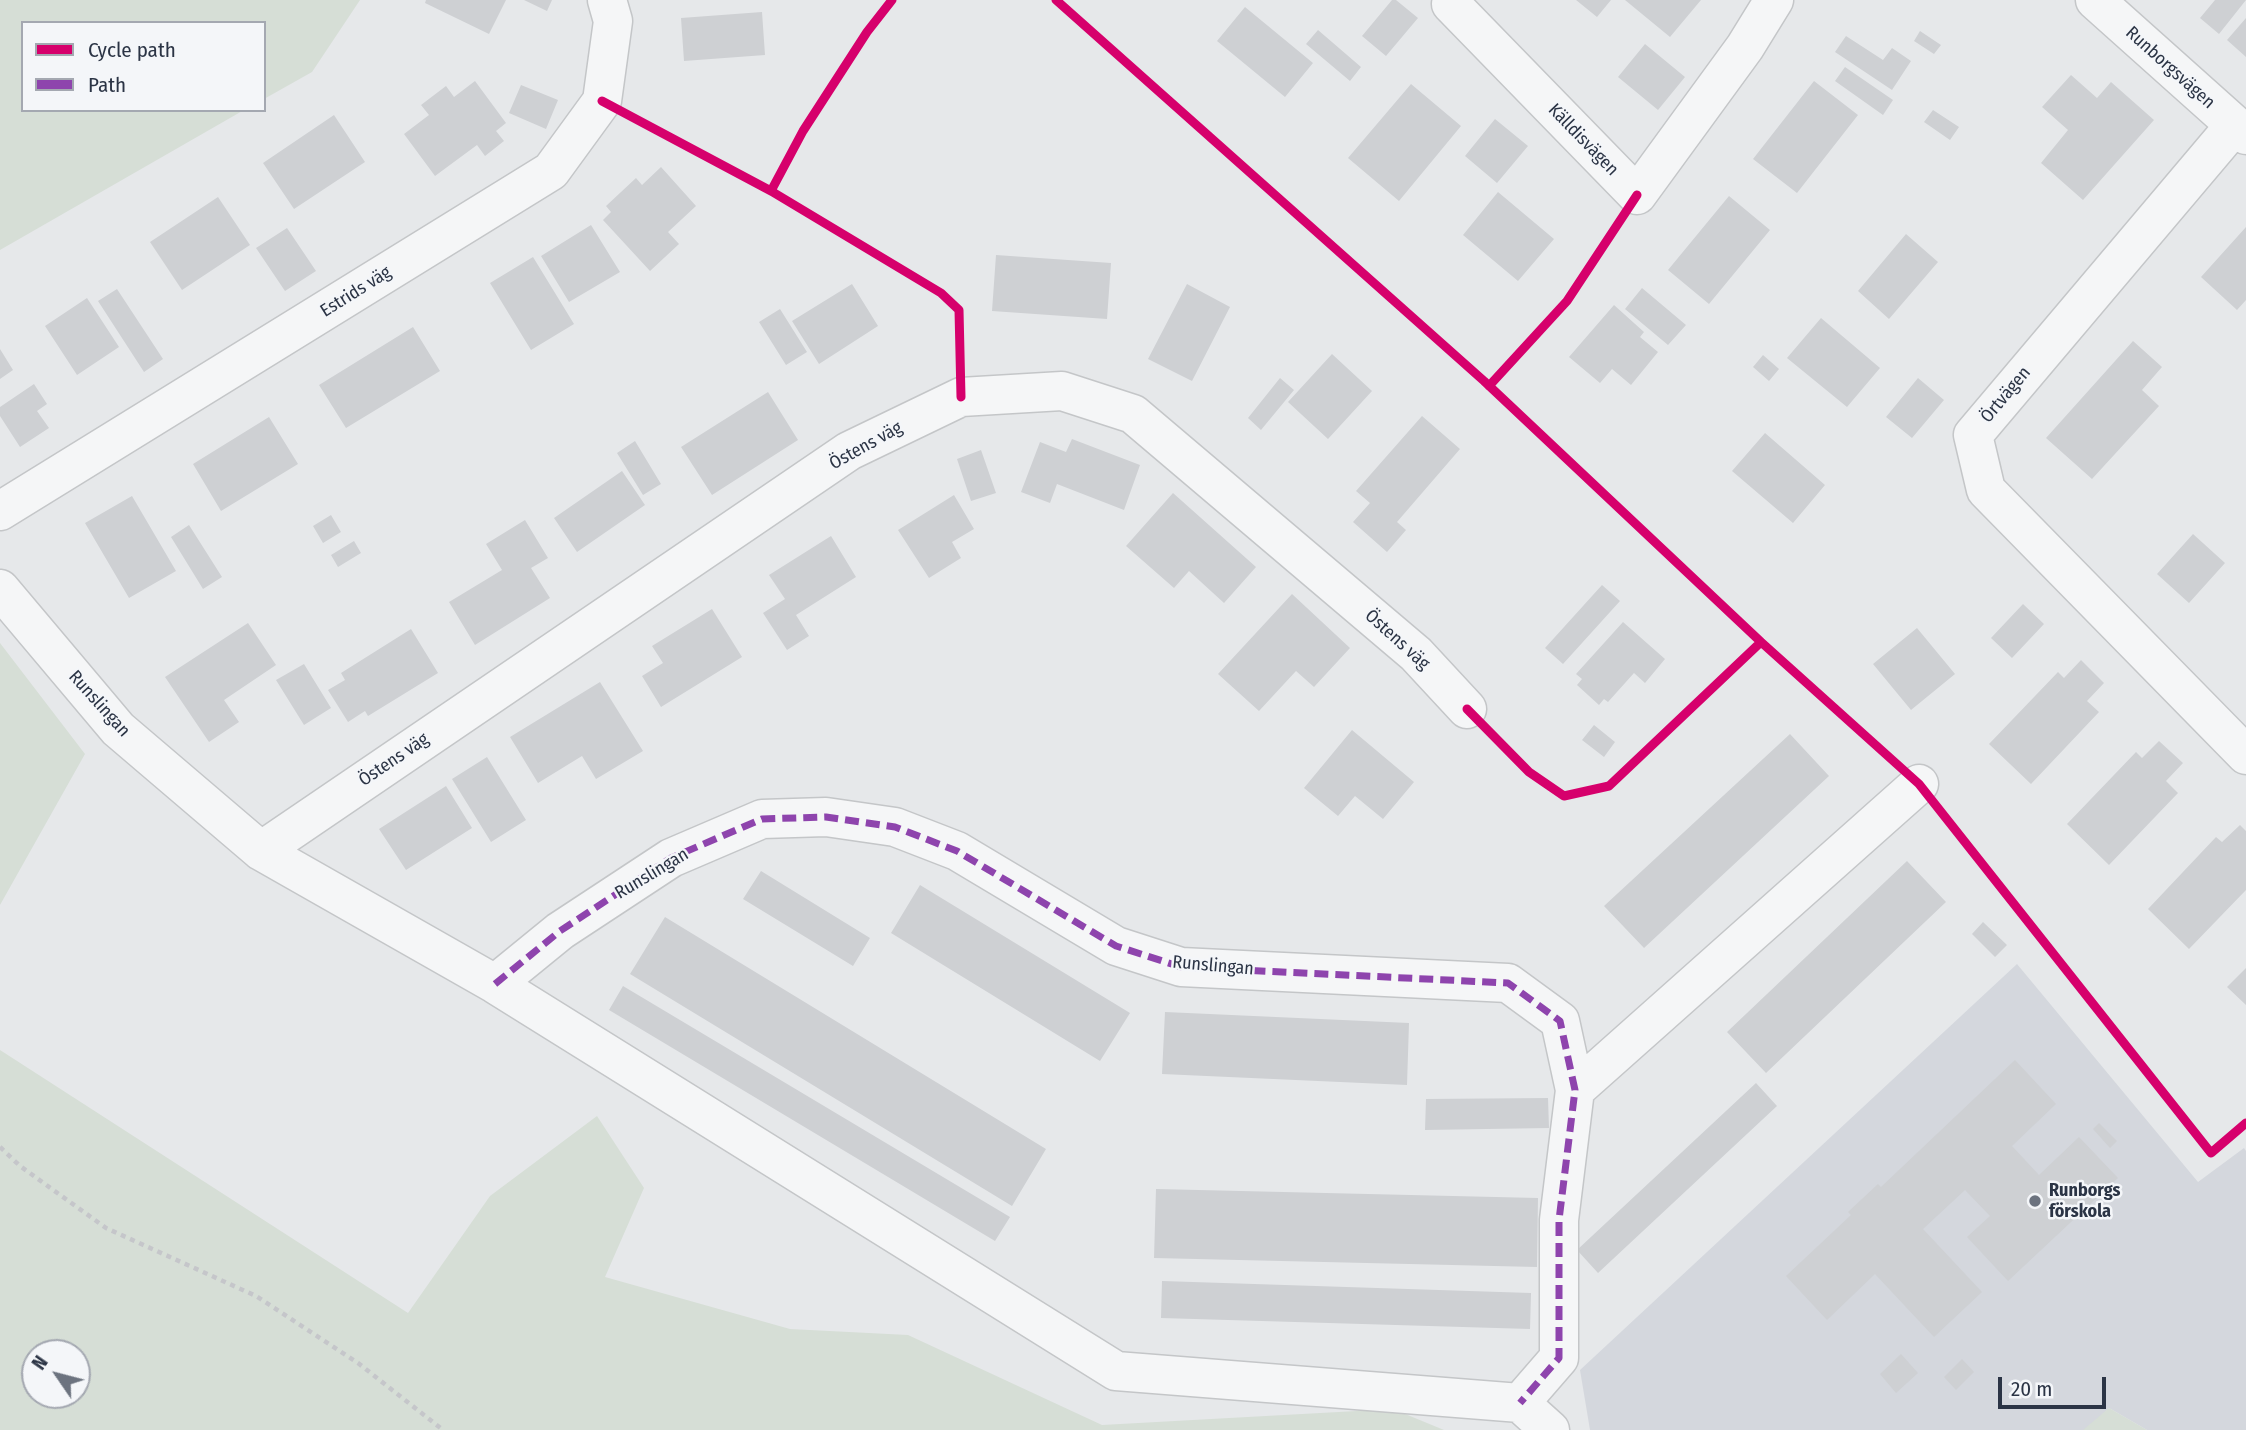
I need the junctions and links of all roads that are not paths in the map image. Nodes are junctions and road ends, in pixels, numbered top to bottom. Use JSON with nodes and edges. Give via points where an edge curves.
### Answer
{"nodes":[{"id":1,"x":607,"y":0,"type":"edge"},
{"id":2,"x":1774,"y":0,"type":"edge"},
{"id":3,"x":2095,"y":0,"type":"edge"},
{"id":4,"x":1451,"y":4,"type":"dead end"},
{"id":5,"x":2240,"y":130,"type":"edge"},
{"id":6,"x":0,"y":512,"type":"edge"},
{"id":7,"x":0,"y":589,"type":"edge"},
{"id":8,"x":1467,"y":709,"type":"dead end"},
{"id":9,"x":2246,"y":755,"type":"edge"},
{"id":10,"x":1919,"y":784,"type":"dead end"},
{"id":11,"x":261,"y":850,"type":"junction"},
{"id":12,"x":495,"y":984,"type":"junction"},
{"id":13,"x":1575,"y":1090,"type":"junction"},
{"id":14,"x":1520,"y":1403,"type":"junction"},
{"id":15,"x":1550,"y":1430,"type":"edge"}],
"edges":[{"from":1,"to":6,"type":"street","name":"Estrids väg","via":[[613,21],[602,101],[551,172]]},
{"from":2,"to":4,"type":"street","name":"Källdisvägen","via":[[1637,195]]},
{"from":3,"to":5,"type":"street","name":"Runborgsvägen"},
{"from":5,"to":9,"type":"street","name":"Örtvägen","via":[[1972,435],[1986,490]]},
{"from":7,"to":11,"type":"street","name":"Runslingan","via":[[118,729]]},
{"from":8,"to":11,"type":"street","name":"Östens väg","via":[[1416,654],[1133,414],[1062,391],[961,397],[849,451]]},
{"from":10,"to":13,"type":"street"},
{"from":11,"to":12,"type":"street","name":"Runslingan"},
{"from":12,"to":13,"type":"street","name":"Runslingan","via":[[560,931],[671,858],[762,819],[826,817],[895,827],[957,851],[1116,946],[1181,967],[1508,983],[1560,1021]]},
{"from":12,"to":14,"type":"street","name":"Runslingan","via":[[1116,1371]]},
{"from":13,"to":14,"type":"street","name":"Runslingan","via":[[1559,1220],[1559,1357]]},
{"from":14,"to":15,"type":"street"}]}
